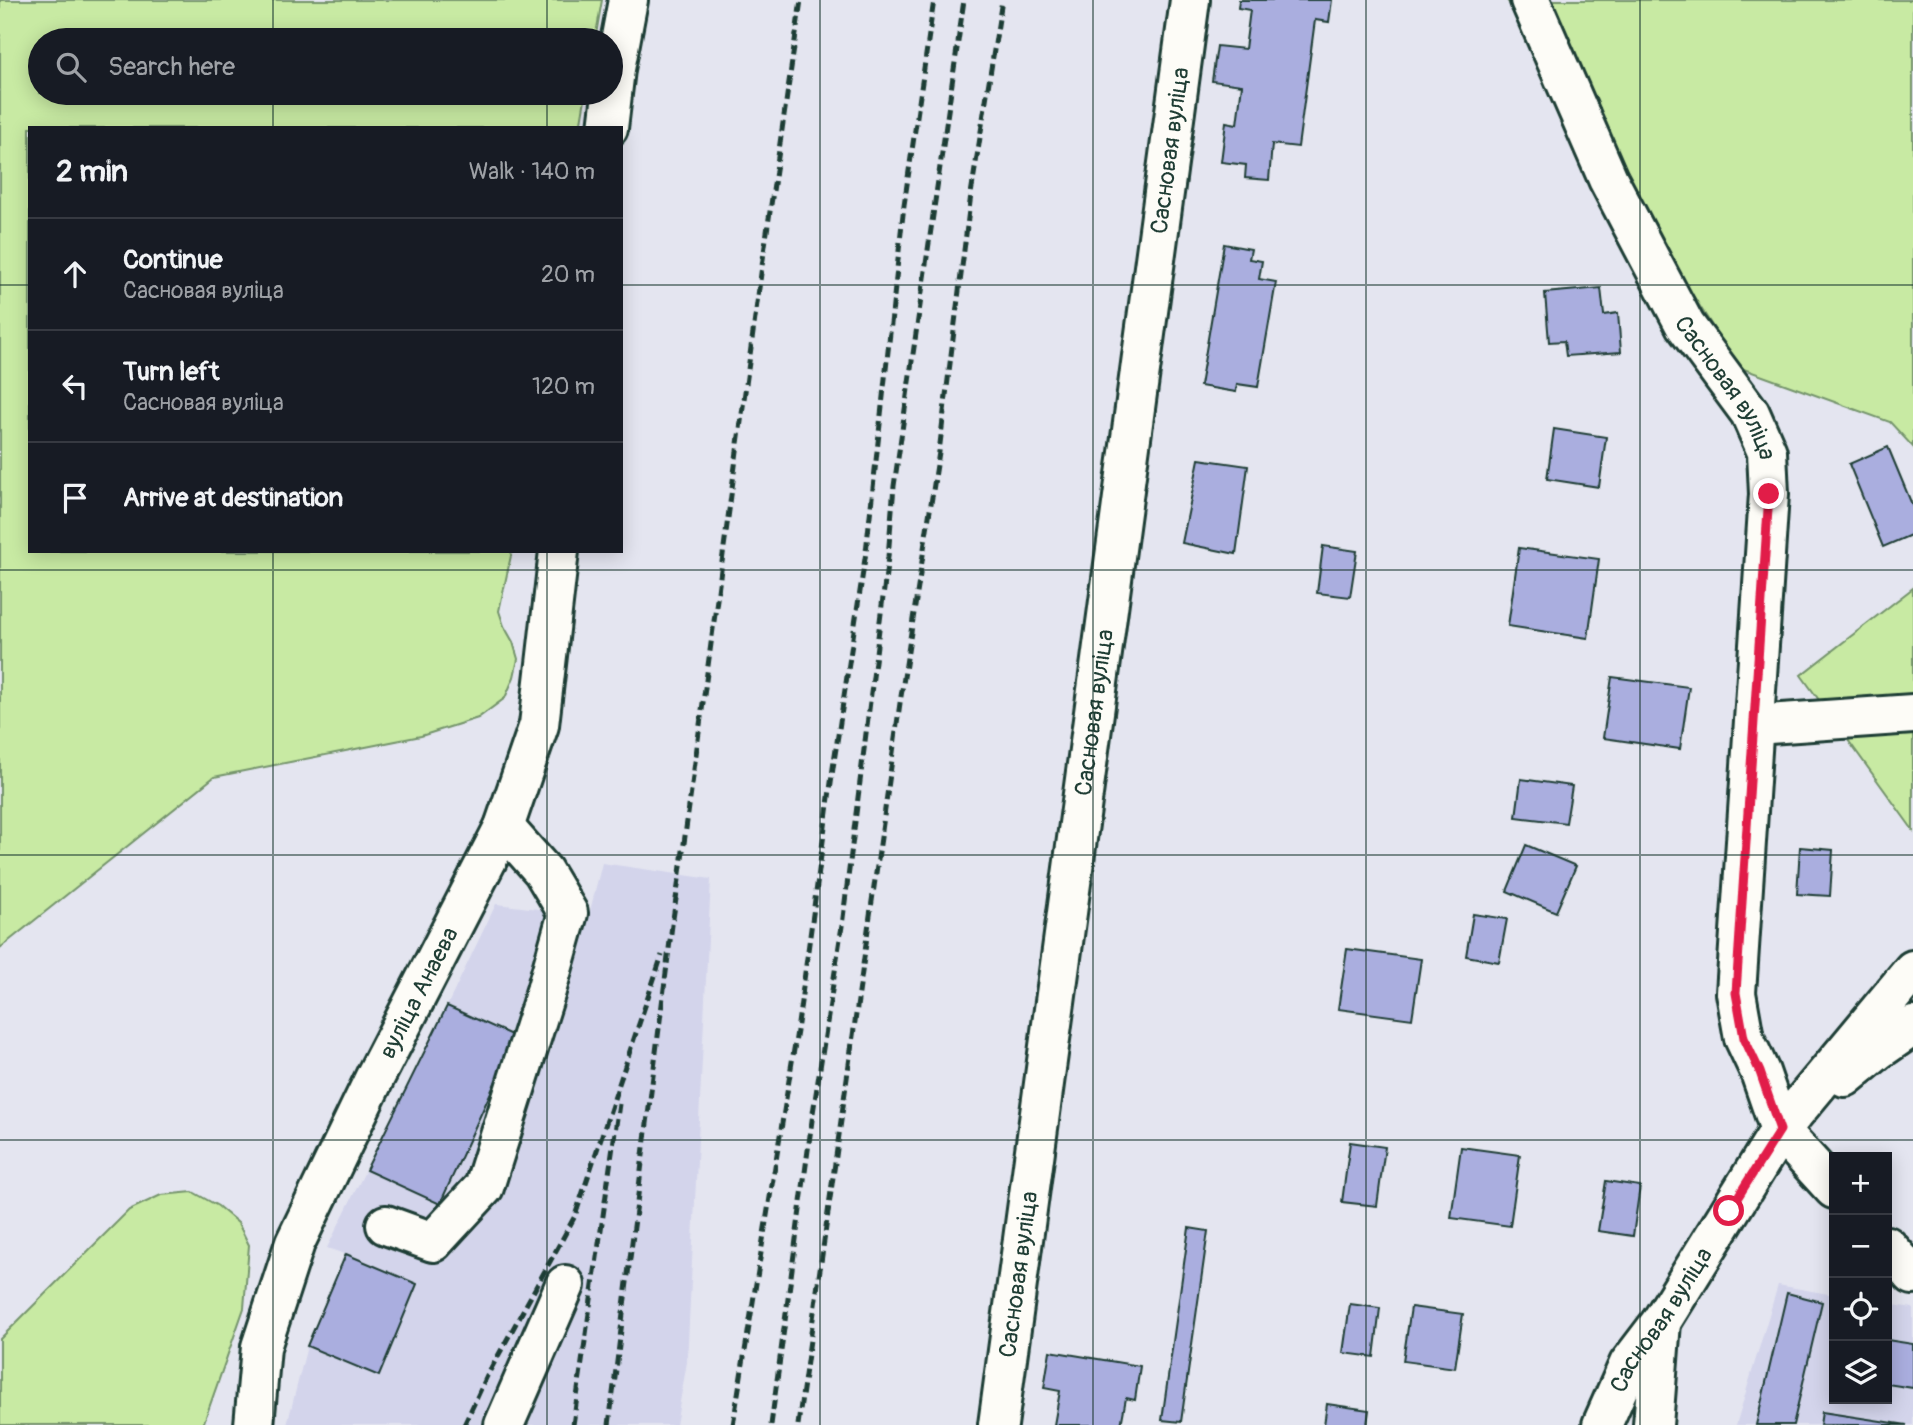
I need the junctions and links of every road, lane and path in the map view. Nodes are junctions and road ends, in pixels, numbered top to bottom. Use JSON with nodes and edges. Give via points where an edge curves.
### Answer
{"nodes":[{"id":1,"x":628,"y":0,"type":"edge"},
{"id":2,"x":1190,"y":0,"type":"edge"},
{"id":3,"x":1530,"y":0,"type":"edge"},
{"id":4,"x":623,"y":28,"type":"edge"},
{"id":5,"x":611,"y":105,"type":"edge"},
{"id":6,"x":608,"y":126,"type":"edge"},
{"id":7,"x":559,"y":553,"type":"edge"},
{"id":8,"x":1913,"y":714,"type":"edge"},
{"id":9,"x":1754,"y":725,"type":"junction"},
{"id":10,"x":504,"y":827,"type":"junction"},
{"id":11,"x":1913,"y":970,"type":"edge"},
{"id":12,"x":1913,"y":1026,"type":"edge"},
{"id":13,"x":1780,"y":1130,"type":"junction"},
{"id":14,"x":1829,"y":1184,"type":"edge"},
{"id":15,"x":386,"y":1225,"type":"dead end"},
{"id":16,"x":1892,"y":1252,"type":"edge"},
{"id":17,"x":1913,"y":1275,"type":"edge"},
{"id":18,"x":565,"y":1285,"type":"dead end"},
{"id":19,"x":1661,"y":1322,"type":"junction"},
{"id":20,"x":254,"y":1425,"type":"edge"},
{"id":21,"x":505,"y":1425,"type":"edge"},
{"id":22,"x":998,"y":1425,"type":"edge"},
{"id":23,"x":1602,"y":1425,"type":"edge"},
{"id":24,"x":1653,"y":1425,"type":"edge"}],
"edges":[{"from":1,"to":4,"type":"street"},
{"from":2,"to":22,"type":"street","name":"Сасновая вуліца"},
{"from":3,"to":9,"type":"street","name":"Сасновая вуліца","via":[[1608,178],[1649,257],[1685,325],[1750,413],[1767,452],[1769,494]]},
{"from":5,"to":6,"type":"street"},
{"from":7,"to":10,"type":"street","name":"вуліца Анаева","via":[[539,725]]},
{"from":8,"to":9,"type":"street"},
{"from":9,"to":13,"type":"street","name":"Сасновая вуліца","via":[[1736,993],[1744,1038]]},
{"from":10,"to":15,"type":"street","via":[[543,871],[569,913],[547,991],[484,1187],[433,1242]]},
{"from":10,"to":20,"type":"street","name":"вуліца Анаева","via":[[295,1242],[261,1347]]},
{"from":11,"to":13,"type":"street"},
{"from":12,"to":13,"type":"street"},
{"from":13,"to":14,"type":"street"},
{"from":13,"to":19,"type":"street","name":"Сасновая вуліца"},
{"from":16,"to":17,"type":"street"},
{"from":18,"to":21,"type":"street"},
{"from":19,"to":23,"type":"street","name":"Сасновая вуліца","via":[[1629,1364]]},
{"from":19,"to":24,"type":"street"}]}
